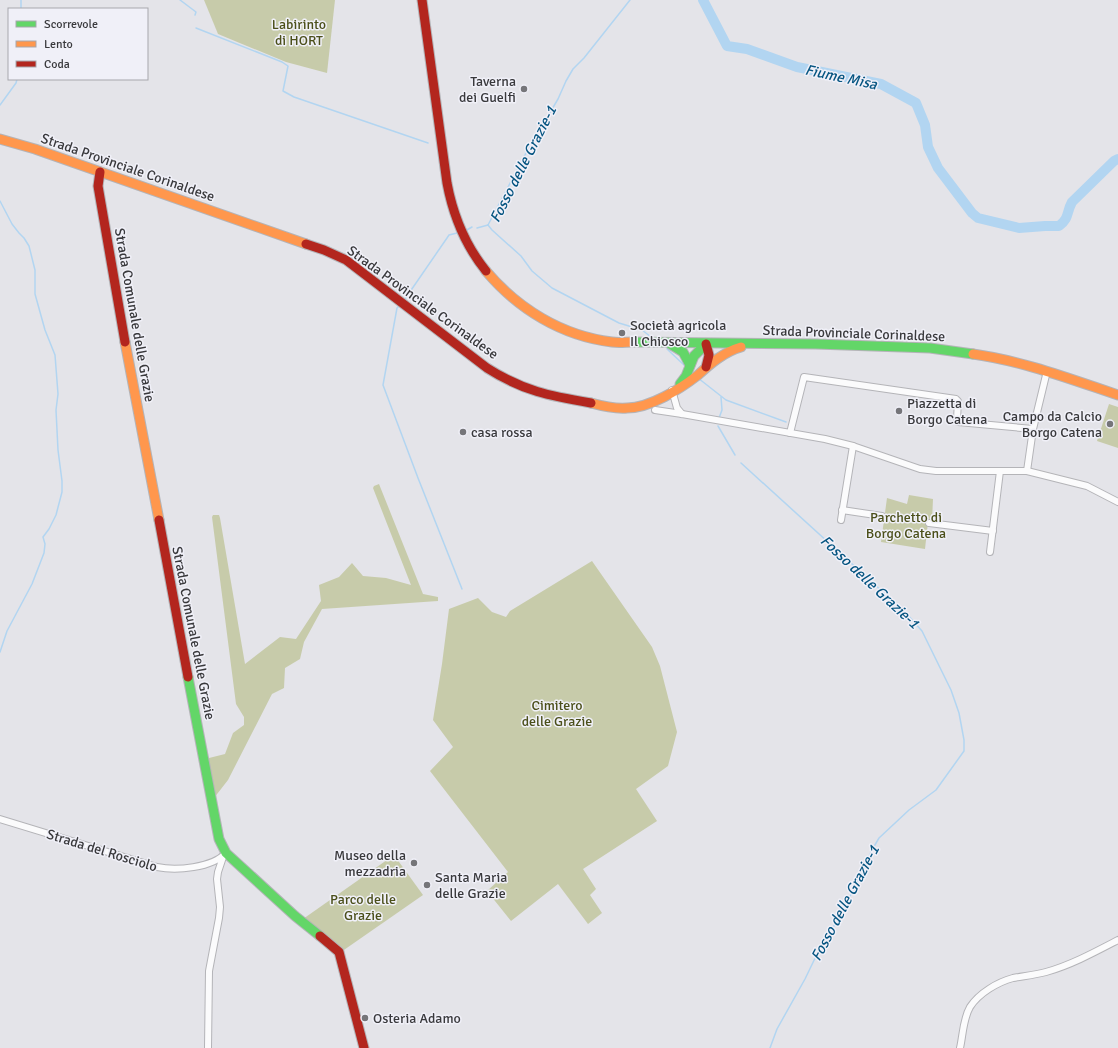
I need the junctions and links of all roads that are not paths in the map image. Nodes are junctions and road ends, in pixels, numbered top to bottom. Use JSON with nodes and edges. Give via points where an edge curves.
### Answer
{"nodes":[{"id":1,"x":422,"y":0,"type":"edge"},
{"id":2,"x":0,"y":139,"type":"edge"},
{"id":3,"x":100,"y":172,"type":"junction"},
{"id":4,"x":665,"y":342,"type":"junction"},
{"id":5,"x":706,"y":344,"type":"junction"},
{"id":6,"x":752,"y":344,"type":"junction"},
{"id":7,"x":690,"y":365,"type":"junction"},
{"id":8,"x":706,"y":367,"type":"junction"},
{"id":9,"x":1048,"y":371,"type":"junction"},
{"id":10,"x":672,"y":390,"type":"junction"},
{"id":11,"x":1118,"y":395,"type":"edge"},
{"id":12,"x":655,"y":410,"type":"dead end"},
{"id":13,"x":682,"y":414,"type":"junction"},
{"id":14,"x":1033,"y":429,"type":"junction"},
{"id":15,"x":790,"y":433,"type":"junction"},
{"id":16,"x":854,"y":446,"type":"junction"},
{"id":17,"x":1000,"y":471,"type":"junction"},
{"id":18,"x":1027,"y":471,"type":"junction"},
{"id":19,"x":1118,"y":502,"type":"edge"},
{"id":20,"x":842,"y":510,"type":"junction"},
{"id":21,"x":882,"y":516,"type":"dead end"},
{"id":22,"x":841,"y":520,"type":"dead end"},
{"id":23,"x":929,"y":523,"type":"dead end"},
{"id":24,"x":993,"y":531,"type":"junction"},
{"id":25,"x":990,"y":552,"type":"dead end"},
{"id":26,"x":0,"y":819,"type":"edge"},
{"id":27,"x":224,"y":855,"type":"junction"},
{"id":28,"x":1118,"y":940,"type":"edge"},
{"id":29,"x":208,"y":1048,"type":"edge"},
{"id":30,"x":364,"y":1048,"type":"edge"},
{"id":31,"x":960,"y":1048,"type":"edge"}],
"edges":[{"from":1,"to":4,"type":"street","via":[[447,183],[464,238],[478,262],[513,299],[560,328],[612,342]]},
{"from":2,"to":3,"type":"street","name":"Strada Provinciale Corinaldese"},
{"from":3,"to":10,"type":"street","name":"Strada Provinciale Corinaldese","via":[[324,250],[346,260],[487,368],[523,387],[558,397],[632,408],[654,401]]},
{"from":3,"to":27,"type":"street","name":"Strada Comunale delle Grazie","via":[[98,186],[134,396]]},
{"from":4,"to":5,"type":"street"},
{"from":4,"to":7,"type":"street","via":[[680,348],[688,357]]},
{"from":5,"to":6,"type":"street","name":"Strada Provinciale Corinaldese"},
{"from":5,"to":7,"type":"street","name":"Strada Provinciale Corinaldese","via":[[694,356]]},
{"from":5,"to":8,"type":"street","via":[[710,359]]},
{"from":6,"to":8,"type":"street","name":"Strada Provinciale Corinaldese","via":[[732,348]]},
{"from":6,"to":9,"type":"street","name":"Strada Provinciale Corinaldese","via":[[930,348],[994,356]]},
{"from":7,"to":10,"type":"street","name":"Strada Provinciale Corinaldese","via":[[681,383]]},
{"from":8,"to":10,"type":"street","name":"Strada Provinciale Corinaldese","via":[[686,383]]},
{"from":9,"to":11,"type":"street","name":"Strada Provinciale Corinaldese"},
{"from":9,"to":14,"type":"street"},
{"from":10,"to":13,"type":"street","via":[[677,408]]},
{"from":12,"to":13,"type":"street"},
{"from":13,"to":15,"type":"street"},
{"from":14,"to":15,"type":"street","via":[[958,422],[956,399],[804,377]]},
{"from":14,"to":18,"type":"street"},
{"from":15,"to":16,"type":"street"},
{"from":16,"to":17,"type":"street","via":[[920,469]]},
{"from":16,"to":20,"type":"street"},
{"from":17,"to":18,"type":"street"},
{"from":17,"to":24,"type":"street"},
{"from":18,"to":19,"type":"street","via":[[1088,486]]},
{"from":20,"to":21,"type":"street"},
{"from":20,"to":22,"type":"street"},
{"from":23,"to":24,"type":"street"},
{"from":24,"to":25,"type":"street"},
{"from":26,"to":27,"type":"street","name":"Strada del Rosciolo","via":[[168,870],[196,867]]},
{"from":27,"to":29,"type":"street","via":[[217,879],[220,907],[209,971]]},
{"from":27,"to":30,"type":"street","name":"Strada Comunale delle Grazie","via":[[339,952]]},
{"from":28,"to":31,"type":"street","via":[[1079,960],[1046,972],[995,985],[971,1006],[965,1020]]}]}
